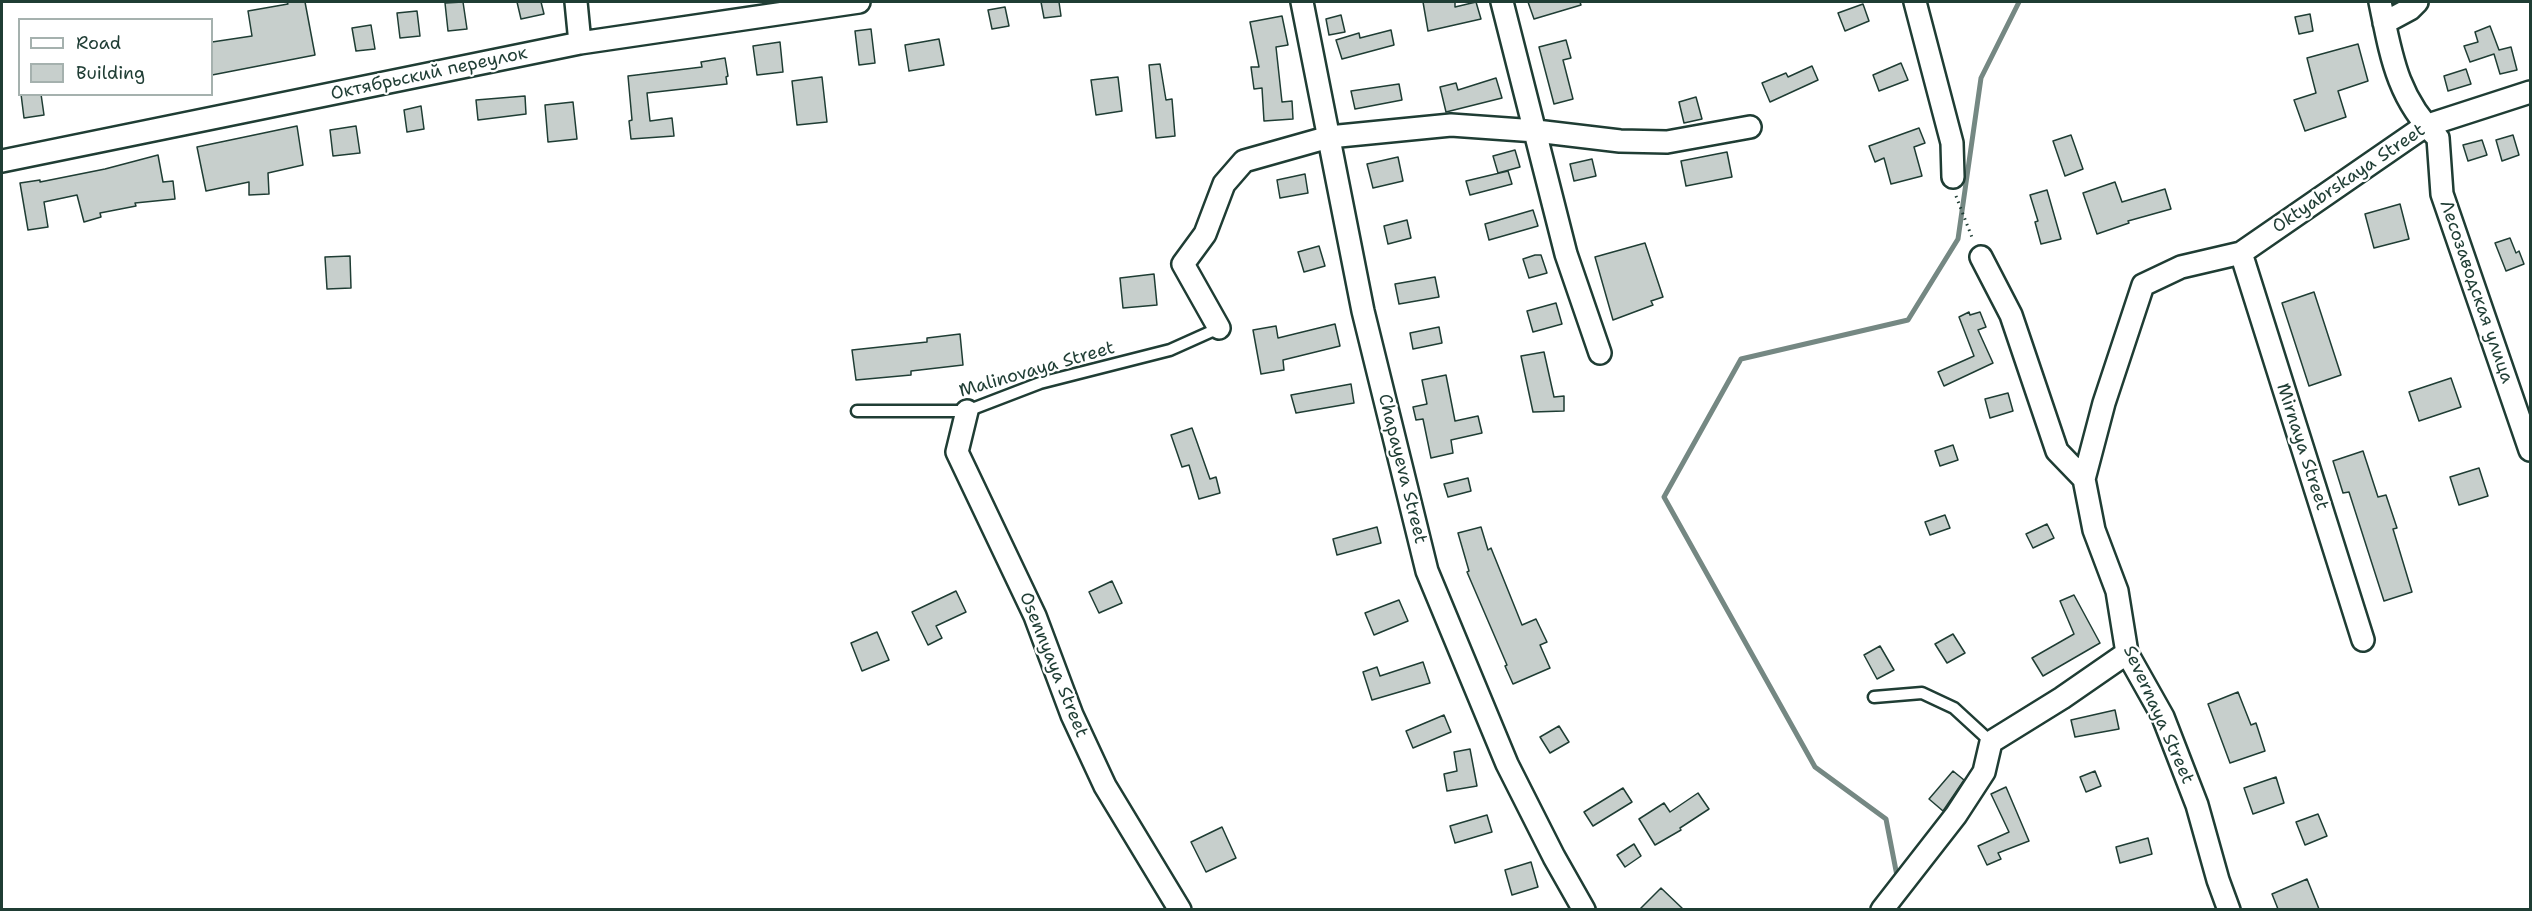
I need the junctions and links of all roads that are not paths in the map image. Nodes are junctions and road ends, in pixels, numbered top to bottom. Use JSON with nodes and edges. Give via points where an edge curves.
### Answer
{"nodes":[{"id":1,"x":576,"y":2,"type":"edge"},
{"id":2,"x":859,"y":2,"type":"edge"},
{"id":3,"x":1302,"y":2,"type":"edge"},
{"id":4,"x":1502,"y":2,"type":"edge"},
{"id":5,"x":1915,"y":2,"type":"edge"},
{"id":6,"x":2380,"y":2,"type":"edge"},
{"id":7,"x":2417,"y":2,"type":"edge"},
{"id":8,"x":2384,"y":23,"type":"junction"},
{"id":9,"x":580,"y":43,"type":"junction"},
{"id":10,"x":2530,"y":92,"type":"edge"},
{"id":11,"x":2425,"y":126,"type":"junction"},
{"id":12,"x":1750,"y":127,"type":"dead end"},
{"id":13,"x":1536,"y":131,"type":"junction"},
{"id":14,"x":1329,"y":137,"type":"junction"},
{"id":15,"x":2,"y":161,"type":"edge"},
{"id":16,"x":1953,"y":177,"type":"dead end"},
{"id":17,"x":1976,"y":248,"type":"road end"},
{"id":18,"x":2241,"y":253,"type":"junction"},
{"id":19,"x":1219,"y":328,"type":"joint"},
{"id":20,"x":1600,"y":352,"type":"dead end"},
{"id":21,"x":857,"y":411,"type":"dead end"},
{"id":22,"x":967,"y":411,"type":"junction"},
{"id":23,"x":2530,"y":450,"type":"edge"},
{"id":24,"x":2084,"y":480,"type":"junction"},
{"id":25,"x":2363,"y":640,"type":"dead end"},
{"id":26,"x":2127,"y":653,"type":"junction"},
{"id":27,"x":1874,"y":697,"type":"dead end"},
{"id":28,"x":1991,"y":742,"type":"junction"},
{"id":29,"x":1180,"y":909,"type":"edge"},
{"id":30,"x":1584,"y":909,"type":"edge"},
{"id":31,"x":1882,"y":909,"type":"edge"},
{"id":32,"x":2229,"y":909,"type":"edge"}],
"edges":[{"from":1,"to":9,"type":"street"},
{"from":2,"to":9,"type":"street","name":"Октябрьский переулок"},
{"from":3,"to":14,"type":"street","name":"Chapayeva Street"},
{"from":4,"to":13,"type":"street"},
{"from":5,"to":16,"type":"street","via":[[1952,143]]},
{"from":6,"to":8,"type":"street","name":"Лесозаводская улица"},
{"from":7,"to":8,"type":"street"},
{"from":8,"to":11,"type":"street","name":"Лесозаводская улица","via":[[2400,86]]},
{"from":9,"to":15,"type":"street","name":"Октябрьский переулок"},
{"from":10,"to":11,"type":"street","name":"Oktyabrskaya Street"},
{"from":11,"to":18,"type":"street","name":"Oktyabrskaya Street"},
{"from":11,"to":23,"type":"street","name":"Лесозаводская улица","via":[[2438,138],[2442,194]]},
{"from":12,"to":13,"type":"street","via":[[1667,142]]},
{"from":13,"to":14,"type":"street","via":[[1451,125]]},
{"from":13,"to":20,"type":"street","via":[[1566,254]]},
{"from":14,"to":19,"type":"street","via":[[1244,161],[1224,184],[1205,234],[1183,264]]},
{"from":14,"to":30,"type":"street","name":"Chapayeva Street","via":[[1363,311],[1427,571],[1507,764]]},
{"from":17,"to":24,"type":"street","via":[[2011,315],[2057,451]]},
{"from":18,"to":24,"type":"street","via":[[2181,267],[2143,285],[2104,403]]},
{"from":18,"to":25,"type":"street","name":"Mirnaya Street"},
{"from":19,"to":22,"type":"lane","name":"Malinovaya Street","via":[[1170,350],[1040,383]]},
{"from":21,"to":22,"type":"lane","name":"Malinovaya Street"},
{"from":22,"to":29,"type":"street","name":"Osennyaya Street","via":[[957,452],[1035,616],[1072,715],[1105,786]]},
{"from":24,"to":26,"type":"street","name":"Severnaya Street","via":[[2094,530],[2117,591]]},
{"from":26,"to":28,"type":"street"},
{"from":26,"to":32,"type":"street","name":"Severnaya Street","via":[[2163,717],[2197,805]]},
{"from":27,"to":28,"type":"lane","via":[[1922,693],[1954,708]]},
{"from":28,"to":31,"type":"street","via":[[1984,772],[1956,815]]}]}
